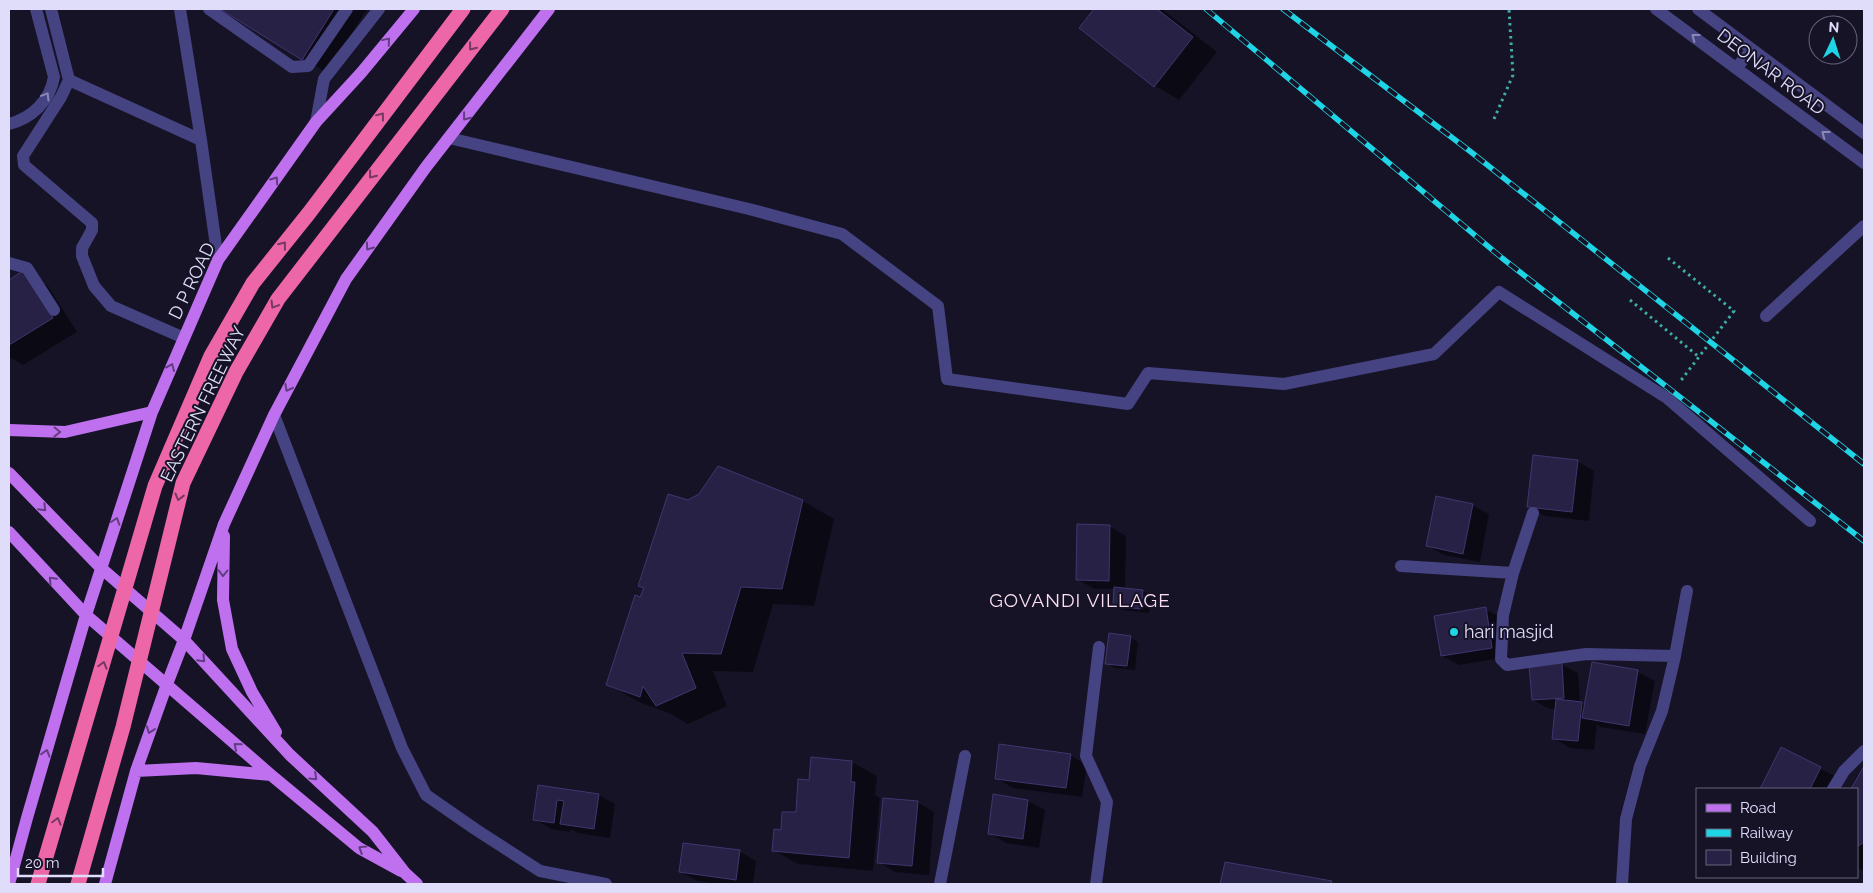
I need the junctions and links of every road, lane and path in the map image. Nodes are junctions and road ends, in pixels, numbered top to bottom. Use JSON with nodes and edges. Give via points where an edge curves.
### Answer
{"nodes":[{"id":1,"x":36,"y":9,"type":"edge"},
{"id":2,"x":51,"y":9,"type":"edge"},
{"id":3,"x":180,"y":9,"type":"edge"},
{"id":4,"x":209,"y":9,"type":"edge"},
{"id":5,"x":348,"y":9,"type":"edge"},
{"id":6,"x":379,"y":9,"type":"edge"},
{"id":7,"x":414,"y":9,"type":"edge"},
{"id":8,"x":463,"y":9,"type":"edge"},
{"id":9,"x":502,"y":9,"type":"edge"},
{"id":10,"x":549,"y":9,"type":"edge"},
{"id":11,"x":1509,"y":9,"type":"edge"},
{"id":12,"x":1656,"y":9,"type":"edge"},
{"id":13,"x":1698,"y":9,"type":"edge"},
{"id":14,"x":1752,"y":50,"type":"junction"},
{"id":15,"x":1736,"y":68,"type":"junction"},
{"id":16,"x":69,"y":80,"type":"junction"},
{"id":17,"x":1494,"y":119,"type":"dead end"},
{"id":18,"x":316,"y":122,"type":"junction"},
{"id":19,"x":9,"y":124,"type":"edge"},
{"id":20,"x":1864,"y":133,"type":"edge"},
{"id":21,"x":449,"y":138,"type":"junction"},
{"id":22,"x":202,"y":140,"type":"junction"},
{"id":23,"x":1864,"y":164,"type":"edge"},
{"id":24,"x":1864,"y":226,"type":"edge"},
{"id":25,"x":1668,"y":258,"type":"dead end"},
{"id":26,"x":218,"y":260,"type":"junction"},
{"id":27,"x":9,"y":263,"type":"edge"},
{"id":28,"x":1630,"y":300,"type":"dead end"},
{"id":29,"x":54,"y":310,"type":"dead end"},
{"id":30,"x":1766,"y":316,"type":"dead end"},
{"id":31,"x":184,"y":338,"type":"junction"},
{"id":32,"x":1699,"y":357,"type":"junction"},
{"id":33,"x":1667,"y":398,"type":"junction"},
{"id":34,"x":152,"y":412,"type":"junction"},
{"id":35,"x":274,"y":415,"type":"junction"},
{"id":36,"x":9,"y":430,"type":"edge"},
{"id":37,"x":9,"y":473,"type":"edge"},
{"id":38,"x":1533,"y":513,"type":"dead end"},
{"id":39,"x":1810,"y":521,"type":"dead end"},
{"id":40,"x":224,"y":524,"type":"junction"},
{"id":41,"x":9,"y":532,"type":"edge"},
{"id":42,"x":1401,"y":566,"type":"dead end"},
{"id":43,"x":102,"y":568,"type":"junction"},
{"id":44,"x":1512,"y":573,"type":"junction"},
{"id":45,"x":1687,"y":591,"type":"dead end"},
{"id":46,"x":86,"y":615,"type":"junction"},
{"id":47,"x":184,"y":640,"type":"junction"},
{"id":48,"x":1099,"y":647,"type":"dead end"},
{"id":49,"x":1675,"y":656,"type":"junction"},
{"id":50,"x":166,"y":684,"type":"junction"},
{"id":51,"x":1864,"y":751,"type":"edge"},
{"id":52,"x":290,"y":754,"type":"junction"},
{"id":53,"x":965,"y":756,"type":"dead end"},
{"id":54,"x":136,"y":771,"type":"junction"},
{"id":55,"x":271,"y":775,"type":"junction"},
{"id":56,"x":1835,"y":788,"type":"edge"},
{"id":57,"x":405,"y":873,"type":"junction"},
{"id":58,"x":10,"y":884,"type":"edge"},
{"id":59,"x":38,"y":884,"type":"edge"},
{"id":60,"x":78,"y":884,"type":"edge"},
{"id":61,"x":105,"y":884,"type":"edge"},
{"id":62,"x":417,"y":884,"type":"edge"},
{"id":63,"x":606,"y":884,"type":"edge"},
{"id":64,"x":940,"y":884,"type":"edge"},
{"id":65,"x":1096,"y":884,"type":"edge"},
{"id":66,"x":1622,"y":884,"type":"edge"}],
"edges":[{"from":19,"to":1,"type":"street","one_way":true,"via":[[30,116],[44,101],[54,77]]},
{"from":2,"to":16,"type":"street"},
{"from":3,"to":22,"type":"street"},
{"from":4,"to":5,"type":"street","via":[[292,67],[308,66]]},
{"from":6,"to":18,"type":"street","via":[[324,79]]},
{"from":18,"to":7,"type":"main road","name":"D P ROAD","one_way":true},
{"from":59,"to":8,"type":"highway","name":"EASTERN FREEWAY","one_way":true,"via":[[155,486],[211,356],[253,282]]},
{"from":9,"to":60,"type":"highway","name":"EASTERN FREEWAY","one_way":true,"via":[[278,299],[236,372],[183,482],[123,727]]},
{"from":10,"to":21,"type":"main road","one_way":true},
{"from":11,"to":17,"type":"path","via":[[1512,75]]},
{"from":15,"to":12,"type":"street","name":"DEONAR ROAD","one_way":true},
{"from":13,"to":14,"type":"street","name":"DEONAR ROAD"},
{"from":14,"to":15,"type":"street"},
{"from":14,"to":20,"type":"street","name":"DEONAR ROAD"},
{"from":23,"to":15,"type":"street","name":"DEONAR ROAD","one_way":true},
{"from":16,"to":22,"type":"street"},
{"from":16,"to":31,"type":"street","via":[[22,156],[24,165],[92,223],[82,256],[94,286],[111,306]]},
{"from":26,"to":18,"type":"main road","name":"D P ROAD","one_way":true},
{"from":21,"to":33,"type":"street","via":[[740,206],[842,234],[938,306],[947,380],[1128,404],[1148,373],[1284,384],[1434,354],[1499,292]]},
{"from":21,"to":35,"type":"main road","one_way":true,"via":[[346,279]]},
{"from":22,"to":26,"type":"street"},
{"from":24,"to":30,"type":"street"},
{"from":25,"to":32,"type":"path","via":[[1734,311]]},
{"from":26,"to":31,"type":"main road","name":"D P ROAD"},
{"from":27,"to":29,"type":"street","via":[[27,268]]},
{"from":28,"to":32,"type":"path"},
{"from":34,"to":31,"type":"main road","name":"D P ROAD","one_way":true},
{"from":32,"to":33,"type":"path"},
{"from":33,"to":39,"type":"street"},
{"from":36,"to":34,"type":"main road","one_way":true,"via":[[65,432]]},
{"from":43,"to":34,"type":"main road","name":"D P ROAD","one_way":true},
{"from":35,"to":40,"type":"main road"},
{"from":35,"to":63,"type":"street","via":[[402,748],[426,795],[540,871]]},
{"from":37,"to":43,"type":"main road","one_way":true},
{"from":38,"to":44,"type":"street"},
{"from":40,"to":47,"type":"main road"},
{"from":40,"to":52,"type":"main road","one_way":true,"via":[[223,600],[232,649],[252,692]]},
{"from":46,"to":41,"type":"main road","one_way":true},
{"from":42,"to":44,"type":"street"},
{"from":43,"to":46,"type":"main road","name":"D P ROAD"},
{"from":43,"to":47,"type":"main road"},
{"from":44,"to":49,"type":"street","via":[[1503,615],[1501,659],[1507,665],[1586,654]]},
{"from":45,"to":49,"type":"street"},
{"from":46,"to":50,"type":"main road"},
{"from":58,"to":46,"type":"main road","name":"D P ROAD","one_way":true},
{"from":47,"to":50,"type":"main road"},
{"from":47,"to":52,"type":"main road","one_way":true},
{"from":48,"to":65,"type":"street","via":[[1086,756],[1107,802]]},
{"from":49,"to":66,"type":"street","via":[[1662,711],[1640,766],[1626,819]]},
{"from":50,"to":54,"type":"main road","one_way":true},
{"from":55,"to":50,"type":"main road","one_way":true},
{"from":51,"to":56,"type":"street","via":[[1844,771]]},
{"from":52,"to":57,"type":"main road","one_way":true,"via":[[373,832]]},
{"from":53,"to":64,"type":"street"},
{"from":54,"to":55,"type":"main road","via":[[196,768]]},
{"from":54,"to":61,"type":"main road"},
{"from":57,"to":55,"type":"main road","one_way":true,"via":[[359,848]]},
{"from":57,"to":62,"type":"main road"}]}
